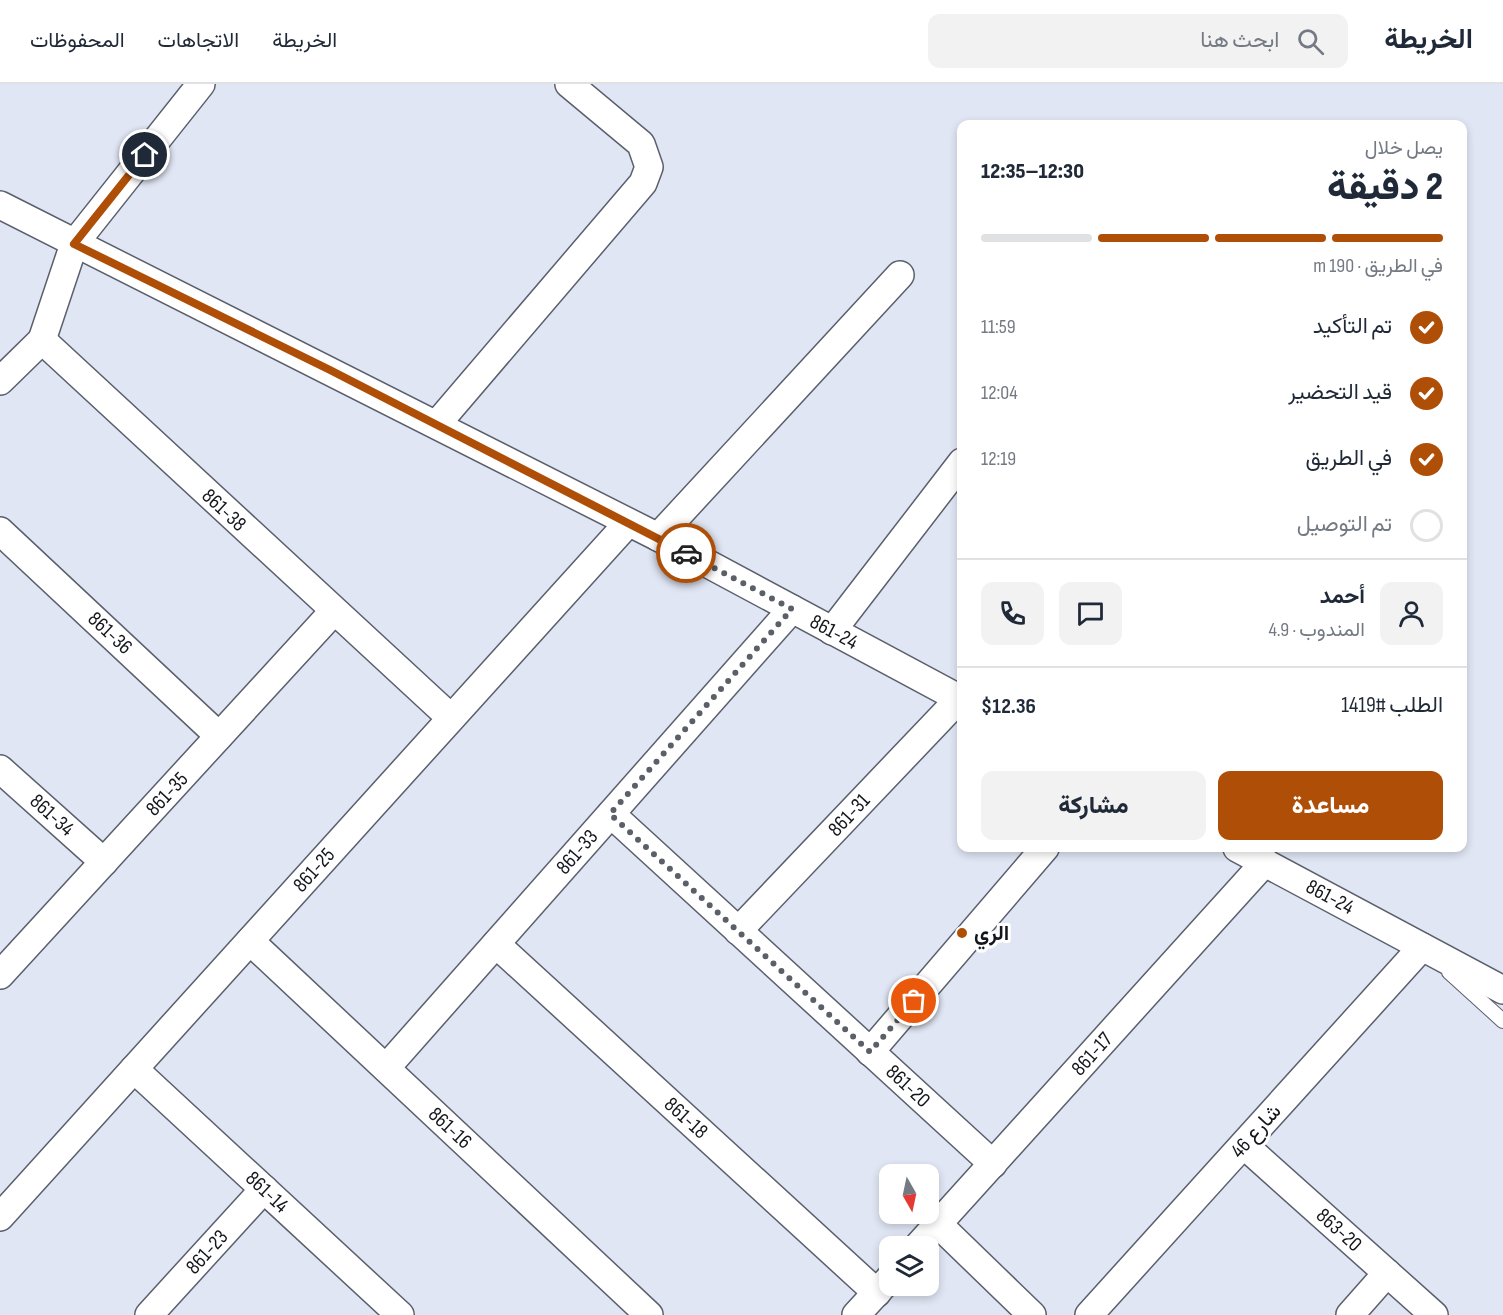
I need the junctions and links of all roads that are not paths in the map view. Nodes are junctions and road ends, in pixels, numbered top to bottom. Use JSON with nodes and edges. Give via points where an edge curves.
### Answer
{"nodes":[{"id":1,"x":201,"y":84,"type":"edge"},
{"id":2,"x":569,"y":84,"type":"edge"},
{"id":3,"x":0,"y":205,"type":"edge"},
{"id":4,"x":74,"y":244,"type":"junction"},
{"id":5,"x":900,"y":275,"type":"dead end"},
{"id":6,"x":42,"y":340,"type":"junction"},
{"id":7,"x":0,"y":381,"type":"edge"},
{"id":8,"x":437,"y":424,"type":"junction"},
{"id":9,"x":957,"y":468,"type":"edge"},
{"id":10,"x":628,"y":523,"type":"junction"},
{"id":11,"x":0,"y":531,"type":"edge"},
{"id":12,"x":658,"y":537,"type":"junction"},
{"id":13,"x":792,"y":609,"type":"junction"},
{"id":14,"x":333,"y":612,"type":"junction"},
{"id":15,"x":832,"y":631,"type":"junction"},
{"id":16,"x":957,"y":697,"type":"edge"},
{"id":17,"x":957,"y":702,"type":"edge"},
{"id":18,"x":451,"y":718,"type":"junction"},
{"id":19,"x":219,"y":736,"type":"junction"},
{"id":20,"x":0,"y":769,"type":"edge"},
{"id":21,"x":610,"y":814,"type":"junction"},
{"id":22,"x":1043,"y":852,"type":"edge"},
{"id":23,"x":1245,"y":852,"type":"edge"},
{"id":24,"x":104,"y":862,"type":"junction"},
{"id":25,"x":1265,"y":862,"type":"junction"},
{"id":26,"x":738,"y":931,"type":"junction"},
{"id":27,"x":250,"y":941,"type":"junction"},
{"id":28,"x":496,"y":944,"type":"junction"},
{"id":29,"x":1422,"y":946,"type":"junction"},
{"id":30,"x":0,"y":975,"type":"edge"},
{"id":31,"x":1503,"y":990,"type":"edge"},
{"id":32,"x":1503,"y":1021,"type":"edge"},
{"id":33,"x":870,"y":1052,"type":"junction"},
{"id":34,"x":386,"y":1068,"type":"junction"},
{"id":35,"x":134,"y":1069,"type":"junction"},
{"id":36,"x":1244,"y":1145,"type":"junction"},
{"id":37,"x":993,"y":1164,"type":"junction"},
{"id":38,"x":264,"y":1189,"type":"junction"},
{"id":39,"x":0,"y":1217,"type":"edge"},
{"id":40,"x":939,"y":1223,"type":"edge"},
{"id":41,"x":938,"y":1224,"type":"joint"},
{"id":42,"x":927,"y":1236,"type":"edge"},
{"id":43,"x":1387,"y":1273,"type":"junction"},
{"id":44,"x":879,"y":1281,"type":"edge"},
{"id":45,"x":879,"y":1289,"type":"edge"},
{"id":46,"x":149,"y":1315,"type":"edge"},
{"id":47,"x":400,"y":1315,"type":"edge"},
{"id":48,"x":649,"y":1315,"type":"edge"},
{"id":49,"x":856,"y":1315,"type":"edge"},
{"id":50,"x":1032,"y":1315,"type":"edge"},
{"id":51,"x":1089,"y":1315,"type":"edge"},
{"id":52,"x":1350,"y":1315,"type":"edge"},
{"id":53,"x":1434,"y":1315,"type":"edge"}],
"edges":[{"from":1,"to":4,"type":"street"},
{"from":2,"to":8,"type":"street","via":[[641,144],[649,167],[643,183]]},
{"from":3,"to":4,"type":"street","name":"861-24"},
{"from":4,"to":6,"type":"street"},
{"from":4,"to":8,"type":"street","name":"861-24"},
{"from":5,"to":12,"type":"street"},
{"from":6,"to":7,"type":"street"},
{"from":6,"to":14,"type":"street","name":"861-38"},
{"from":8,"to":10,"type":"street","name":"861-24"},
{"from":9,"to":15,"type":"street"},
{"from":10,"to":12,"type":"street","name":"861-24"},
{"from":10,"to":18,"type":"street","name":"861-25"},
{"from":11,"to":19,"type":"street","name":"861-36"},
{"from":12,"to":13,"type":"street","name":"861-24"},
{"from":13,"to":15,"type":"street","name":"861-24"},
{"from":13,"to":21,"type":"street","name":"861-33"},
{"from":14,"to":18,"type":"street","name":"861-38"},
{"from":14,"to":19,"type":"street","name":"861-35"},
{"from":15,"to":16,"type":"street","name":"861-24"},
{"from":17,"to":26,"type":"street","name":"861-31"},
{"from":18,"to":27,"type":"street","name":"861-25"},
{"from":19,"to":24,"type":"street","name":"861-35"},
{"from":20,"to":24,"type":"street","name":"861-34"},
{"from":21,"to":26,"type":"street","name":"861-20"},
{"from":21,"to":28,"type":"street","name":"861-33"},
{"from":22,"to":33,"type":"street"},
{"from":23,"to":25,"type":"street","name":"861-24"},
{"from":24,"to":30,"type":"street","name":"861-35"},
{"from":25,"to":29,"type":"street","name":"861-24"},
{"from":25,"to":37,"type":"street","name":"861-17"},
{"from":26,"to":33,"type":"street","name":"861-20"},
{"from":27,"to":34,"type":"street","name":"861-16"},
{"from":27,"to":35,"type":"street","name":"861-25"},
{"from":28,"to":34,"type":"street","name":"861-33"},
{"from":28,"to":44,"type":"street","name":"861-18"},
{"from":29,"to":31,"type":"street","name":"861-24"},
{"from":29,"to":32,"type":"lane"},
{"from":29,"to":36,"type":"street","name":"شارع 46"},
{"from":33,"to":37,"type":"street","name":"861-20"},
{"from":34,"to":48,"type":"street","name":"861-16"},
{"from":35,"to":38,"type":"street","name":"861-14"},
{"from":35,"to":39,"type":"street","name":"861-25"},
{"from":36,"to":43,"type":"street","name":"863-20"},
{"from":36,"to":51,"type":"street","name":"شارع 46"},
{"from":37,"to":40,"type":"street","name":"861-17"},
{"from":38,"to":46,"type":"street","name":"861-23"},
{"from":38,"to":47,"type":"street","name":"861-14"},
{"from":41,"to":42,"type":"street","name":"861-17"},
{"from":41,"to":50,"type":"street"},
{"from":43,"to":52,"type":"street"},
{"from":43,"to":53,"type":"street","name":"863-20"},
{"from":45,"to":49,"type":"street"}]}
